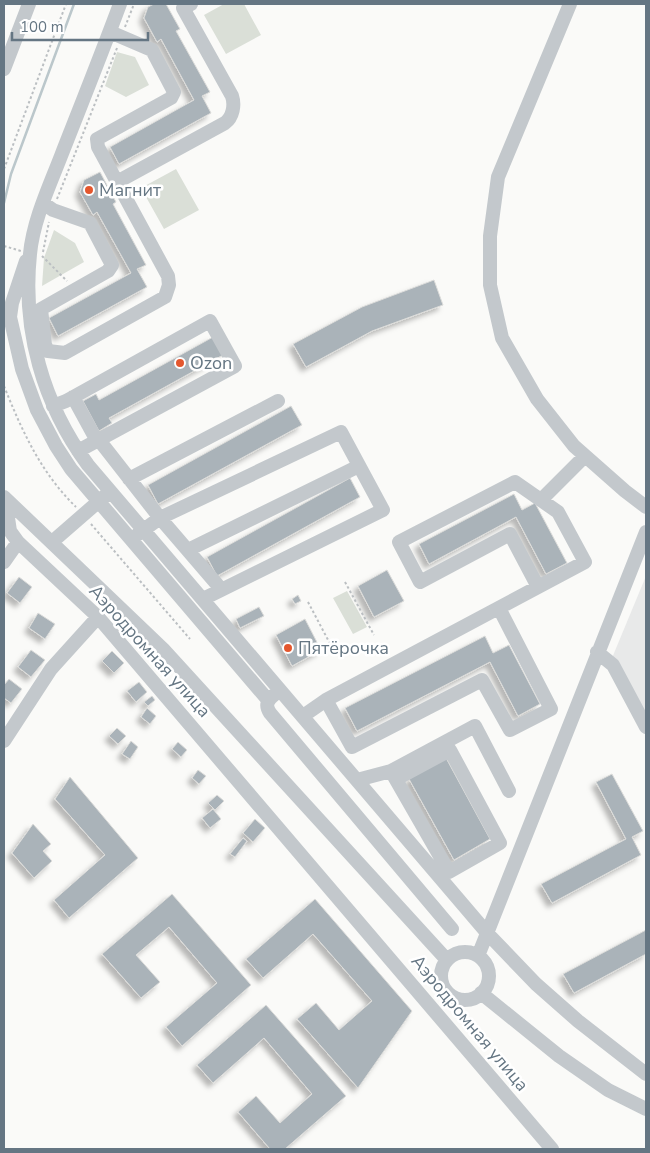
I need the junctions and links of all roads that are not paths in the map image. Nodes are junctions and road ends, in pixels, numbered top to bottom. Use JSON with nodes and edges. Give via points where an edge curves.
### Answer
{"nodes":[{"id":1,"x":29,"y":4,"type":"edge"},
{"id":2,"x":120,"y":4,"type":"edge"},
{"id":3,"x":570,"y":4,"type":"edge"},
{"id":4,"x":185,"y":5,"type":"edge"},
{"id":5,"x":115,"y":35,"type":"junction"},
{"id":6,"x":4,"y":69,"type":"edge"},
{"id":7,"x":117,"y":182,"type":"junction"},
{"id":8,"x":48,"y":206,"type":"junction"},
{"id":9,"x":36,"y":255,"type":"junction"},
{"id":10,"x":73,"y":397,"type":"junction"},
{"id":11,"x":278,"y":401,"type":"dead end"},
{"id":12,"x":53,"y":406,"type":"junction"},
{"id":13,"x":98,"y":440,"type":"junction"},
{"id":14,"x":78,"y":451,"type":"junction"},
{"id":15,"x":585,"y":456,"type":"junction"},
{"id":16,"x":359,"y":466,"type":"junction"},
{"id":17,"x":129,"y":478,"type":"junction"},
{"id":18,"x":111,"y":491,"type":"junction"},
{"id":19,"x":4,"y":498,"type":"edge"},
{"id":20,"x":542,"y":499,"type":"junction"},
{"id":21,"x":99,"y":501,"type":"junction"},
{"id":22,"x":646,"y":507,"type":"edge"},
{"id":23,"x":160,"y":518,"type":"junction"},
{"id":24,"x":144,"y":530,"type":"junction"},
{"id":25,"x":646,"y":532,"type":"edge"},
{"id":26,"x":132,"y":540,"type":"junction"},
{"id":27,"x":18,"y":542,"type":"junction"},
{"id":28,"x":52,"y":542,"type":"junction"},
{"id":29,"x":188,"y":550,"type":"junction"},
{"id":30,"x":4,"y":562,"type":"edge"},
{"id":31,"x":538,"y":587,"type":"junction"},
{"id":32,"x":221,"y":589,"type":"junction"},
{"id":33,"x":203,"y":599,"type":"junction"},
{"id":34,"x":499,"y":608,"type":"junction"},
{"id":35,"x":98,"y":617,"type":"junction"},
{"id":36,"x":597,"y":652,"type":"junction"},
{"id":37,"x":280,"y":690,"type":"junction"},
{"id":38,"x":268,"y":700,"type":"junction"},
{"id":39,"x":326,"y":700,"type":"junction"},
{"id":40,"x":303,"y":716,"type":"junction"},
{"id":41,"x":646,"y":727,"type":"edge"},
{"id":42,"x":4,"y":742,"type":"edge"},
{"id":43,"x":393,"y":775,"type":"junction"},
{"id":44,"x":357,"y":780,"type":"junction"},
{"id":45,"x":509,"y":791,"type":"dead end"},
{"id":46,"x":378,"y":804,"type":"junction"},
{"id":47,"x":360,"y":819,"type":"junction"},
{"id":48,"x":439,"y":867,"type":"junction"},
{"id":49,"x":452,"y":929,"type":"dead end"},
{"id":50,"x":488,"y":934,"type":"junction"},
{"id":51,"x":478,"y":956,"type":"junction"},
{"id":52,"x":447,"y":960,"type":"junction"},
{"id":53,"x":481,"y":993,"type":"junction"},
{"id":54,"x":646,"y":1074,"type":"edge"},
{"id":55,"x":646,"y":1109,"type":"edge"},
{"id":56,"x":552,"y":1149,"type":"edge"}],
"edges":[{"from":1,"to":6,"type":"street"},
{"from":2,"to":5,"type":"street"},
{"from":3,"to":15,"type":"street","via":[[498,177],[490,236],[490,285],[502,338],[537,399]]},
{"from":4,"to":7,"type":"street","via":[[232,96],[231,116],[225,123]]},
{"from":5,"to":7,"type":"street","via":[[152,50],[174,92],[170,98],[97,140]]},
{"from":5,"to":8,"type":"street"},
{"from":7,"to":8,"type":"street","via":[[170,280],[167,294],[162,300],[58,354],[48,351],[45,346],[41,310],[108,271],[112,265],[90,223]]},
{"from":8,"to":9,"type":"street"},
{"from":9,"to":12,"type":"street","via":[[32,334],[40,371]]},
{"from":9,"to":21,"type":"street","via":[[10,313],[22,369],[50,436],[71,469]]},
{"from":10,"to":12,"type":"street"},
{"from":10,"to":13,"type":"street"},
{"from":10,"to":13,"type":"street","via":[[210,321],[235,366]]},
{"from":11,"to":17,"type":"street"},
{"from":12,"to":14,"type":"street"},
{"from":13,"to":14,"type":"street"},
{"from":13,"to":17,"type":"street"},
{"from":14,"to":18,"type":"street"},
{"from":15,"to":20,"type":"street"},
{"from":15,"to":22,"type":"street"},
{"from":16,"to":23,"type":"street","via":[[340,432]]},
{"from":16,"to":29,"type":"street"},
{"from":16,"to":32,"type":"street","via":[[383,510]]},
{"from":17,"to":23,"type":"street"},
{"from":18,"to":21,"type":"street"},
{"from":18,"to":24,"type":"street"},
{"from":19,"to":27,"type":"street","name":"Аэродромная улица","via":[[10,531]]},
{"from":19,"to":28,"type":"street"},
{"from":20,"to":31,"type":"street","via":[[558,512],[585,562]]},
{"from":20,"to":31,"type":"street","via":[[515,482],[399,542],[420,582],[510,534]]},
{"from":21,"to":26,"type":"street"},
{"from":21,"to":28,"type":"street"},
{"from":23,"to":24,"type":"street"},
{"from":23,"to":29,"type":"street"},
{"from":24,"to":26,"type":"street"},
{"from":24,"to":33,"type":"street"},
{"from":25,"to":36,"type":"street"},
{"from":26,"to":38,"type":"street"},
{"from":27,"to":30,"type":"street"},
{"from":27,"to":35,"type":"street","name":"Аэродромная улица"},
{"from":28,"to":52,"type":"street","via":[[112,598],[207,696]]},
{"from":29,"to":32,"type":"street"},
{"from":31,"to":34,"type":"street"},
{"from":32,"to":33,"type":"street"},
{"from":33,"to":37,"type":"street"},
{"from":34,"to":39,"type":"street"},
{"from":34,"to":39,"type":"street","via":[[551,709],[510,730],[482,680],[352,747]]},
{"from":35,"to":42,"type":"street","via":[[51,669]]},
{"from":35,"to":56,"type":"street","name":"Аэродромная улица"},
{"from":36,"to":41,"type":"street","via":[[613,665]]},
{"from":36,"to":50,"type":"street"},
{"from":37,"to":38,"type":"street"},
{"from":37,"to":40,"type":"street"},
{"from":38,"to":47,"type":"street","via":[[270,713]]},
{"from":39,"to":40,"type":"street"},
{"from":40,"to":44,"type":"street"},
{"from":43,"to":44,"type":"street"},
{"from":43,"to":45,"type":"street","via":[[475,726]]},
{"from":43,"to":48,"type":"street"},
{"from":43,"to":48,"type":"street","via":[[450,750],[500,843],[448,872]]},
{"from":44,"to":46,"type":"street"},
{"from":46,"to":47,"type":"street"},
{"from":46,"to":48,"type":"street"},
{"from":47,"to":49,"type":"street"},
{"from":48,"to":50,"type":"street"},
{"from":50,"to":51,"type":"street"},
{"from":50,"to":54,"type":"street","via":[[536,984]]},
{"from":51,"to":52,"type":"street","via":[[460,952]]},
{"from":51,"to":53,"type":"street","via":[[488,971],[488,980]]},
{"from":52,"to":53,"type":"street","via":[[441,971],[441,980],[452,996],[470,1000]]},
{"from":53,"to":55,"type":"street","via":[[559,1056],[608,1090]]}]}
